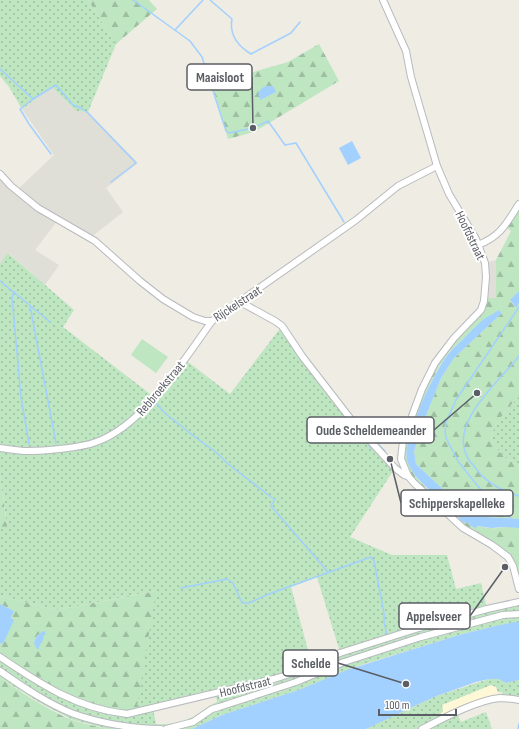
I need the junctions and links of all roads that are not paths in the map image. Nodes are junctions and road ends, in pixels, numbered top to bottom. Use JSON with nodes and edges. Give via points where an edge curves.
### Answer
{"nodes":[{"id":1,"x":383,"y":0,"type":"edge"},
{"id":2,"x":437,"y":166,"type":"junction"},
{"id":3,"x":0,"y":174,"type":"edge"},
{"id":4,"x":519,"y":204,"type":"edge"},
{"id":5,"x":478,"y":245,"type":"junction"},
{"id":6,"x":242,"y":300,"type":"junction"},
{"id":7,"x":212,"y":321,"type":"junction"},
{"id":8,"x":0,"y":448,"type":"edge"},
{"id":9,"x":401,"y":459,"type":"junction"},
{"id":10,"x":392,"y":464,"type":"junction"},
{"id":11,"x":408,"y":476,"type":"junction"},
{"id":12,"x":519,"y":589,"type":"edge"},
{"id":13,"x":519,"y":602,"type":"edge"},
{"id":14,"x":519,"y":614,"type":"edge"},
{"id":15,"x":0,"y":657,"type":"edge"},
{"id":16,"x":0,"y":671,"type":"edge"},
{"id":17,"x":519,"y":700,"type":"edge"},
{"id":18,"x":161,"y":729,"type":"edge"},
{"id":19,"x":166,"y":729,"type":"edge"},
{"id":20,"x":422,"y":729,"type":"edge"}],
"edges":[{"from":1,"to":2,"type":"street","name":"Hoofdstraat","via":[[406,51]]},
{"from":2,"to":5,"type":"street","name":"Hoofdstraat","via":[[449,194]]},
{"from":2,"to":6,"type":"street","name":"Rijckelstraat","via":[[398,186],[356,220]]},
{"from":3,"to":7,"type":"street","name":"Rijckelstraat","via":[[38,208],[95,241],[163,299],[193,317]]},
{"from":4,"to":5,"type":"street","via":[[501,231],[492,239]]},
{"from":5,"to":9,"type":"street","name":"Hoofdstraat","via":[[485,263],[486,277],[482,310],[454,338],[429,373],[403,441]]},
{"from":6,"to":7,"type":"street","name":"Rijckelstraat"},
{"from":6,"to":10,"type":"street","via":[[244,304],[282,326],[353,422]]},
{"from":7,"to":8,"type":"street","name":"Rebbroekstraat","via":[[151,402],[113,434],[96,442],[78,446],[28,451]]},
{"from":9,"to":10,"type":"street"},
{"from":9,"to":11,"type":"street"},
{"from":10,"to":11,"type":"street"},
{"from":11,"to":12,"type":"street","via":[[456,522],[508,557]]},
{"from":13,"to":15,"type":"street","name":"Hoofdstraat","via":[[419,628],[340,653],[281,677],[127,714],[74,701],[33,679]]},
{"from":14,"to":19,"type":"street","name":"Hoofdstraat","via":[[504,615],[456,627],[356,658],[296,682],[219,707],[193,722]]},
{"from":16,"to":18,"type":"street","via":[[39,696],[75,714],[115,724]]},
{"from":17,"to":20,"type":"street","via":[[500,698],[482,702]]}]}
